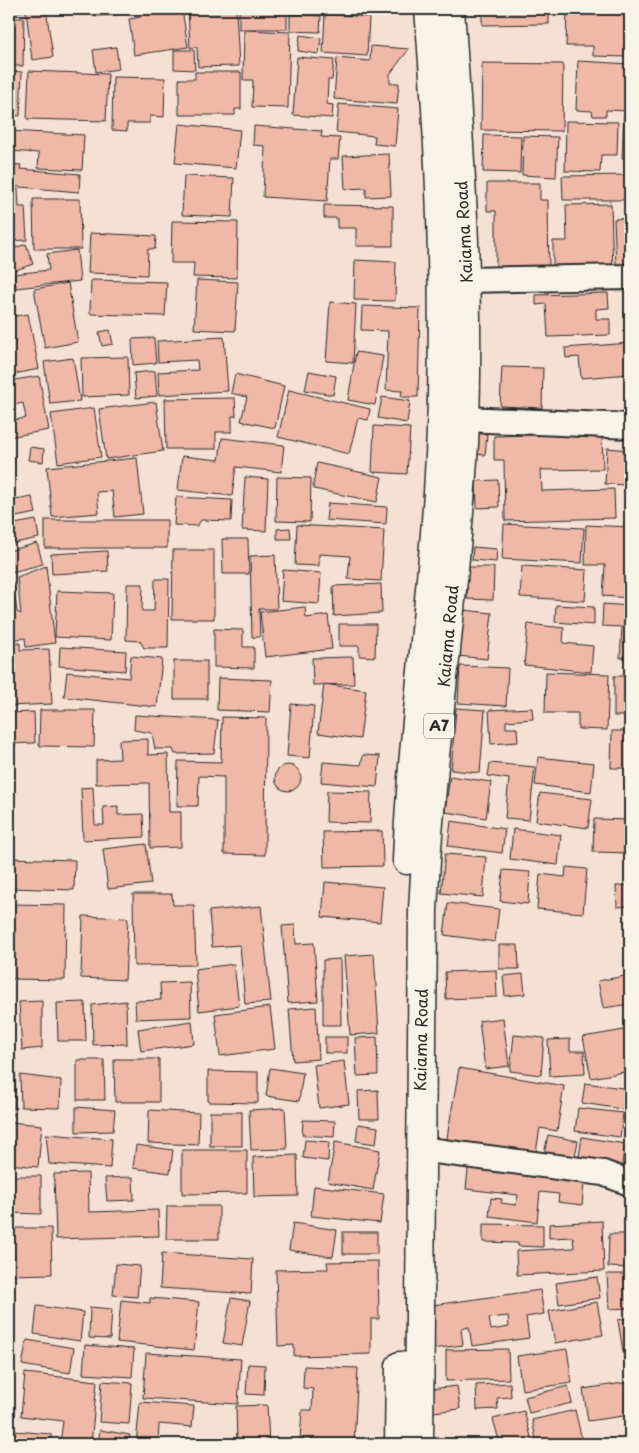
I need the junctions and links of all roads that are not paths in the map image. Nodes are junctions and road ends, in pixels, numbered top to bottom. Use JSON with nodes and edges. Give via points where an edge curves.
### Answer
{"nodes":[{"id":1,"x":429,"y":9,"type":"edge"},
{"id":2,"x":450,"y":9,"type":"edge"},
{"id":3,"x":630,"y":277,"type":"edge"},
{"id":4,"x":466,"y":280,"type":"junction"},
{"id":5,"x":464,"y":419,"type":"junction"},
{"id":6,"x":630,"y":426,"type":"edge"},
{"id":7,"x":420,"y":1149,"type":"junction"},
{"id":8,"x":630,"y":1183,"type":"edge"},
{"id":9,"x":399,"y":1444,"type":"edge"},
{"id":10,"x":418,"y":1444,"type":"edge"}],
"edges":[{"from":1,"to":9,"type":"highway","name":"Kaiama Road","number":"A7","via":[[440,181],[444,331],[433,568],[408,828],[402,1006]]},
{"from":2,"to":4,"type":"highway","name":"Kaiama Road","number":"A7"},
{"from":3,"to":4,"type":"street"},
{"from":4,"to":5,"type":"highway","name":"Kaiama Road","number":"A7"},
{"from":5,"to":6,"type":"street"},
{"from":5,"to":7,"type":"highway","name":"Kaiama Road","number":"A7","via":[[459,515],[428,822],[422,938]]},
{"from":7,"to":8,"type":"street","via":[[603,1173]]},
{"from":7,"to":10,"type":"highway","name":"Kaiama Road","number":"A7"}]}
